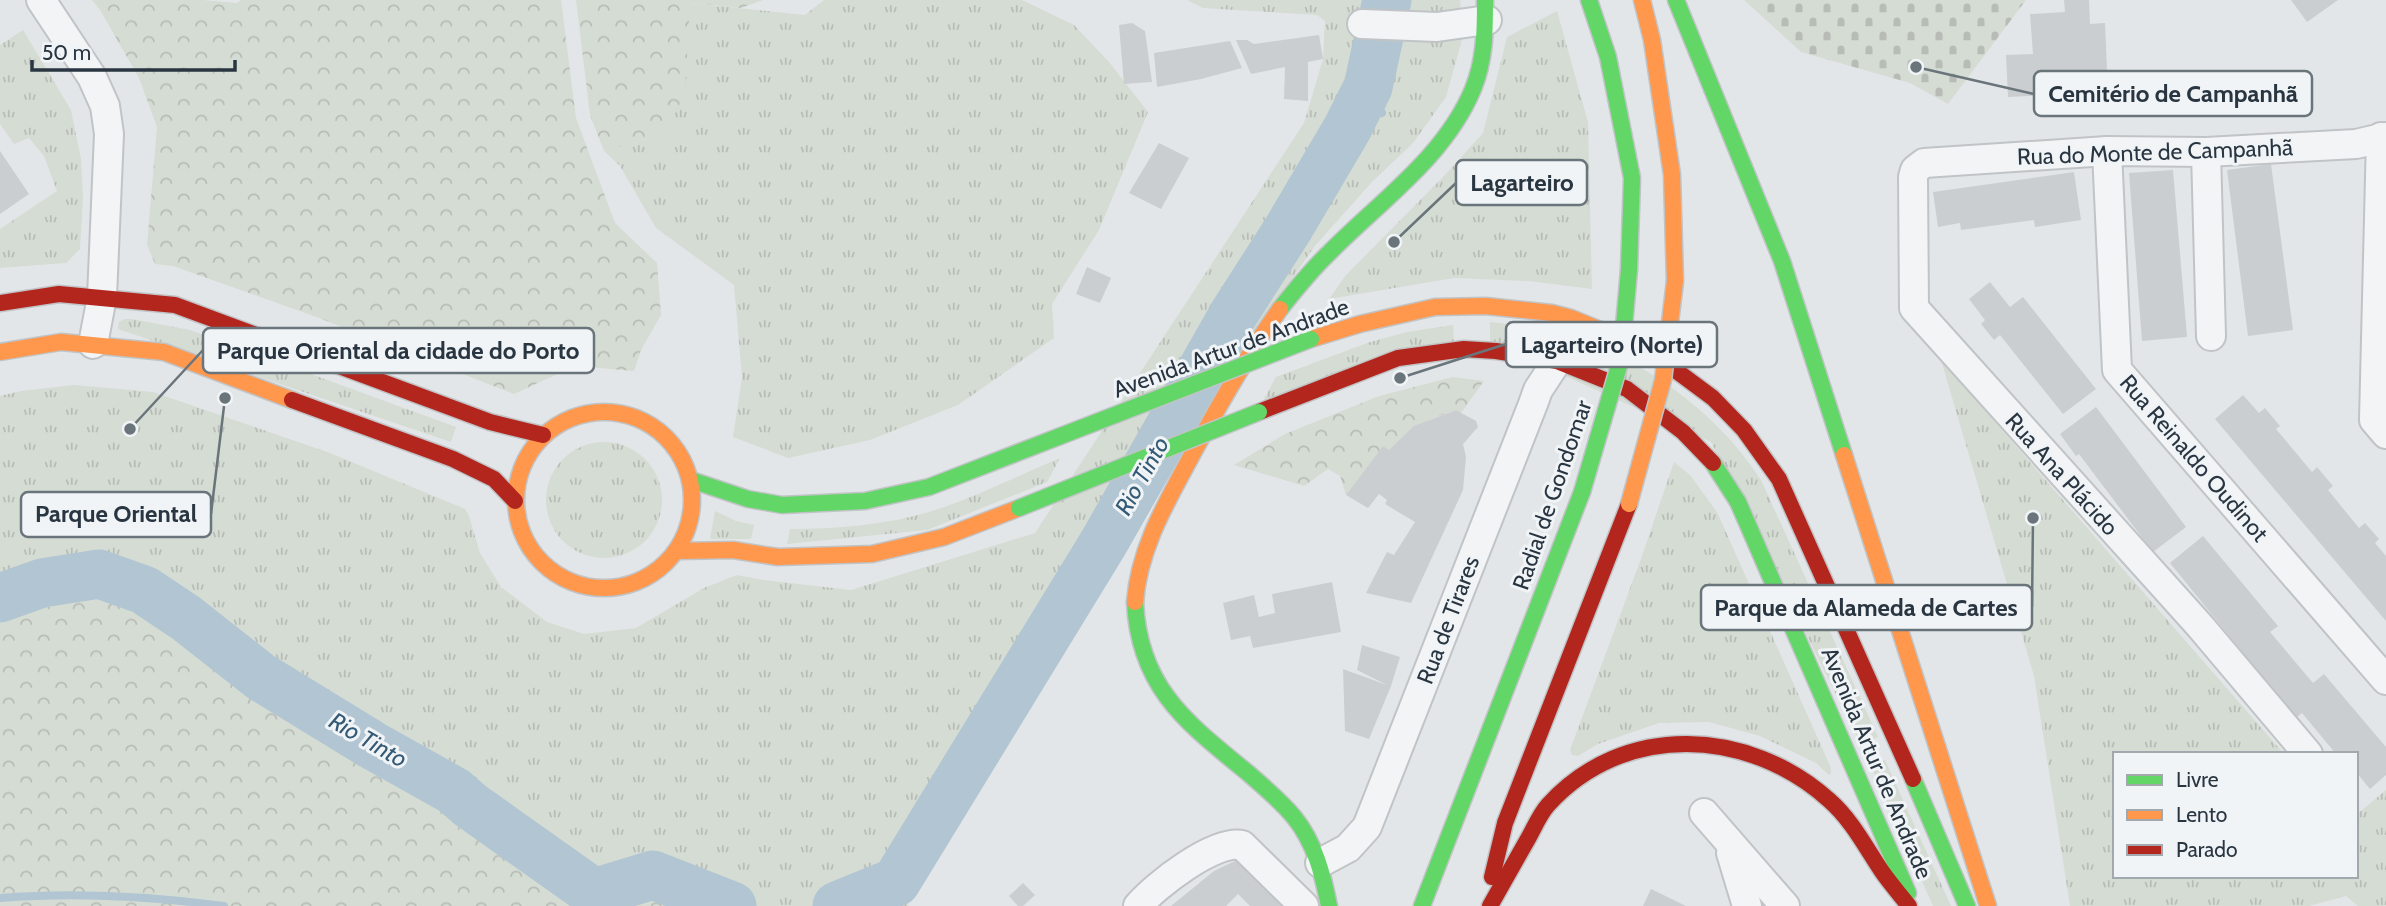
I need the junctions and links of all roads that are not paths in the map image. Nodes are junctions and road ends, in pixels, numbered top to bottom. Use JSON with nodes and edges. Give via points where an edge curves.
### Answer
{"nodes":[{"id":1,"x":41,"y":0,"type":"edge"},
{"id":2,"x":1590,"y":0,"type":"edge"},
{"id":3,"x":1642,"y":0,"type":"edge"},
{"id":4,"x":1676,"y":0,"type":"edge"},
{"id":5,"x":1486,"y":10,"type":"edge"},
{"id":6,"x":1362,"y":24,"type":"dead end"},
{"id":7,"x":2383,"y":137,"type":"edge"},
{"id":8,"x":2107,"y":151,"type":"junction"},
{"id":9,"x":2206,"y":152,"type":"junction"},
{"id":10,"x":1924,"y":163,"type":"joint"},
{"id":11,"x":102,"y":297,"type":"junction"},
{"id":12,"x":0,"y":303,"type":"edge"},
{"id":13,"x":2211,"y":336,"type":"dead end"},
{"id":14,"x":93,"y":344,"type":"junction"},
{"id":15,"x":0,"y":352,"type":"edge"},
{"id":16,"x":1557,"y":361,"type":"junction"},
{"id":17,"x":543,"y":435,"type":"junction"},
{"id":18,"x":2386,"y":435,"type":"edge"},
{"id":19,"x":691,"y":480,"type":"junction"},
{"id":20,"x":515,"y":501,"type":"junction"},
{"id":21,"x":677,"y":551,"type":"junction"},
{"id":22,"x":2386,"y":680,"type":"edge"},
{"id":23,"x":2306,"y":752,"type":"edge"},
{"id":24,"x":1704,"y":813,"type":"dead end"},
{"id":25,"x":1726,"y":840,"type":"junction"},
{"id":26,"x":1320,"y":863,"type":"junction"},
{"id":27,"x":1138,"y":906,"type":"edge"},
{"id":28,"x":1304,"y":906,"type":"edge"},
{"id":29,"x":1329,"y":906,"type":"edge"},
{"id":30,"x":1422,"y":906,"type":"edge"},
{"id":31,"x":1488,"y":906,"type":"edge"},
{"id":32,"x":1747,"y":906,"type":"edge"},
{"id":33,"x":1785,"y":906,"type":"edge"},
{"id":34,"x":1911,"y":906,"type":"edge"},
{"id":35,"x":1967,"y":906,"type":"edge"},
{"id":36,"x":1988,"y":906,"type":"edge"}],
"edges":[{"from":1,"to":11,"type":"street","via":[[92,77],[105,106],[109,134]]},
{"from":2,"to":30,"type":"main road","name":"Radial de Gondomar","bridge":true,"via":[[1608,57],[1632,178],[1621,359],[1582,492]]},
{"from":3,"to":31,"type":"main road","bridge":true,"via":[[1672,175],[1675,281],[1663,380],[1629,504],[1505,823]]},
{"from":4,"to":36,"type":"main road","via":[[1782,261]]},
{"from":5,"to":6,"type":"street","via":[[1437,27]]},
{"from":5,"to":26,"type":"main road","via":[[1481,71],[1454,125],[1437,149],[1317,264],[1261,335],[1149,535],[1139,570],[1135,603],[1138,637],[1164,697],[1186,723],[1287,808]]},
{"from":7,"to":9,"type":"street","name":"Rua do Monte de Campanhã","via":[[2356,144]]},
{"from":7,"to":18,"type":"street","via":[[2374,420]]},
{"from":8,"to":9,"type":"street","name":"Rua do Monte de Campanhã"},
{"from":8,"to":10,"type":"street","name":"Rua do Monte de Campanhã"},
{"from":8,"to":22,"type":"street","name":"Rua Reinaldo Oudinot","via":[[2117,370]]},
{"from":9,"to":13,"type":"street"},
{"from":10,"to":23,"type":"street","name":"Rua Ana Plácido","via":[[1913,177],[1914,309],[2200,626]]},
{"from":11,"to":12,"type":"main road","via":[[59,294]]},
{"from":11,"to":14,"type":"street"},
{"from":11,"to":17,"type":"main road","via":[[175,305],[491,422]]},
{"from":14,"to":15,"type":"main road","via":[[61,342]]},
{"from":14,"to":20,"type":"main road","via":[[164,352],[439,454],[494,479]]},
{"from":16,"to":21,"type":"main road","name":"Avenida Artur de Andrade","bridge":true,"via":[[1464,349],[1398,358],[944,537],[873,554],[778,557],[733,550]]},
{"from":16,"to":26,"type":"street","name":"Rua de Tirares","via":[[1538,390],[1367,827],[1348,848]]},
{"from":16,"to":34,"type":"main road","name":"Avenida Artur de Andrade","via":[[1627,389],[1683,432],[1714,464],[1738,502]]},
{"from":17,"to":19,"type":"main road","via":[[565,420],[590,412],[617,412],[642,419],[681,455]]},
{"from":17,"to":20,"type":"main road","via":[[518,477]]},
{"from":19,"to":21,"type":"main road","via":[[688,529]]},
{"from":19,"to":35,"type":"main road","name":"Avenida Artur de Andrade","bridge":true,"via":[[782,505],[865,501],[929,486],[1360,324],[1435,307],[1486,306],[1571,318],[1647,349],[1713,398],[1744,430],[1779,479]]},
{"from":20,"to":21,"type":"main road","via":[[520,529],[533,553],[553,572],[578,584],[605,589],[633,584],[657,571]]},
{"from":24,"to":25,"type":"street"},
{"from":25,"to":32,"type":"street"},
{"from":25,"to":33,"type":"street"},
{"from":26,"to":29,"type":"main road"},
{"from":27,"to":28,"type":"street","via":[[1174,875],[1234,844],[1242,845]]},
{"from":31,"to":34,"type":"main road","via":[[1546,807],[1564,788],[1586,771],[1633,752],[1655,744],[1690,742],[1724,745],[1766,758],[1812,787],[1855,828],[1881,871]]}]}
